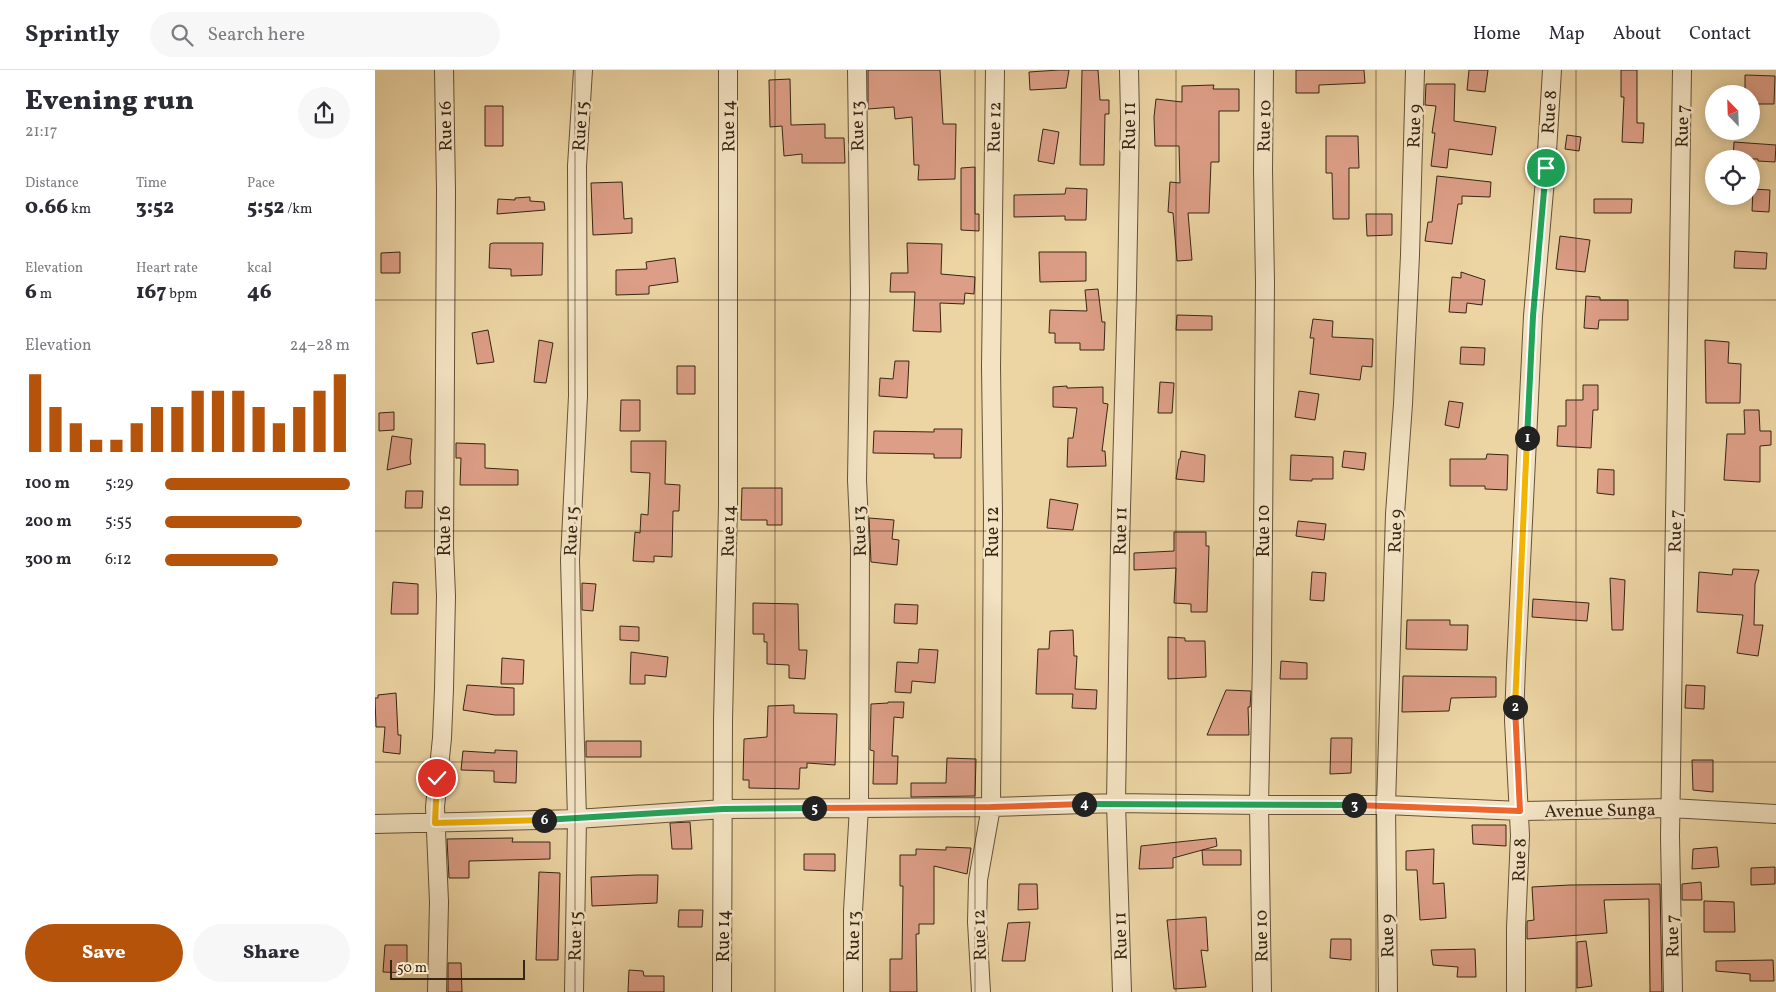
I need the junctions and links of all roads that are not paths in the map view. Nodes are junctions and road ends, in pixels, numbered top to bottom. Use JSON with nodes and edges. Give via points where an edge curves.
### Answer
{"nodes":[{"id":1,"x":444,"y":70,"type":"edge"},
{"id":2,"x":583,"y":70,"type":"edge"},
{"id":3,"x":728,"y":70,"type":"edge"},
{"id":4,"x":857,"y":70,"type":"edge"},
{"id":5,"x":995,"y":70,"type":"edge"},
{"id":6,"x":1129,"y":70,"type":"edge"},
{"id":7,"x":1264,"y":70,"type":"edge"},
{"id":8,"x":1415,"y":70,"type":"edge"},
{"id":9,"x":1552,"y":70,"type":"edge"},
{"id":10,"x":1682,"y":70,"type":"edge"},
{"id":11,"x":1116,"y":803,"type":"junction"},
{"id":12,"x":1259,"y":805,"type":"junction"},
{"id":13,"x":1386,"y":805,"type":"junction"},
{"id":14,"x":859,"y":807,"type":"junction"},
{"id":15,"x":991,"y":807,"type":"junction"},
{"id":16,"x":1671,"y":808,"type":"junction"},
{"id":17,"x":723,"y":809,"type":"junction"},
{"id":18,"x":1520,"y":811,"type":"junction"},
{"id":19,"x":1776,"y":814,"type":"edge"},
{"id":20,"x":577,"y":820,"type":"junction"},
{"id":21,"x":435,"y":823,"type":"junction"},
{"id":22,"x":375,"y":824,"type":"edge"},
{"id":23,"x":437,"y":992,"type":"edge"},
{"id":24,"x":574,"y":992,"type":"edge"},
{"id":25,"x":722,"y":992,"type":"edge"},
{"id":26,"x":853,"y":992,"type":"edge"},
{"id":27,"x":981,"y":992,"type":"edge"},
{"id":28,"x":1122,"y":992,"type":"edge"},
{"id":29,"x":1262,"y":992,"type":"edge"},
{"id":30,"x":1388,"y":992,"type":"edge"},
{"id":31,"x":1516,"y":992,"type":"edge"},
{"id":32,"x":1673,"y":992,"type":"edge"}],
"edges":[{"from":1,"to":21,"type":"street","name":"Rue 16","via":[[446,596],[442,738]]},
{"from":2,"to":20,"type":"street","name":"Rue 15","via":[[577,166],[578,396],[570,560]]},
{"from":3,"to":17,"type":"street","name":"Rue 14","via":[[728,505]]},
{"from":4,"to":14,"type":"street","name":"Rue 13"},
{"from":5,"to":15,"type":"street","name":"Rue 12"},
{"from":6,"to":11,"type":"street","name":"Rue 11"},
{"from":7,"to":12,"type":"street","name":"Rue 10","via":[[1263,650]]},
{"from":8,"to":13,"type":"street","name":"Rue 9"},
{"from":9,"to":18,"type":"street","name":"Rue 8","via":[[1533,316],[1516,665],[1514,720]]},
{"from":10,"to":16,"type":"street","name":"Rue 7"},
{"from":11,"to":12,"type":"street","name":"Avenue Sunga"},
{"from":11,"to":15,"type":"street","name":"Avenue Sunga"},
{"from":11,"to":28,"type":"street","name":"Rue 11"},
{"from":12,"to":13,"type":"street","name":"Avenue Sunga"},
{"from":12,"to":29,"type":"street","name":"Rue 10"},
{"from":13,"to":18,"type":"street","name":"Avenue Sunga"},
{"from":13,"to":30,"type":"street","name":"Rue 9"},
{"from":14,"to":15,"type":"street","name":"Avenue Sunga"},
{"from":14,"to":17,"type":"street","name":"Avenue Sunga"},
{"from":14,"to":26,"type":"street","name":"Rue 13","via":[[853,912]]},
{"from":15,"to":27,"type":"street","name":"Rue 12","via":[[979,880],[977,922]]},
{"from":16,"to":18,"type":"street","name":"Avenue Sunga"},
{"from":16,"to":19,"type":"street","name":"Avenue Sunga"},
{"from":16,"to":32,"type":"street","name":"Rue 7"},
{"from":17,"to":20,"type":"street","name":"Avenue Sunga"},
{"from":17,"to":25,"type":"street","name":"Rue 14"},
{"from":18,"to":31,"type":"street","name":"Rue 8"},
{"from":20,"to":21,"type":"street","name":"Avenue Sunga"},
{"from":20,"to":24,"type":"street","name":"Rue 15"},
{"from":21,"to":22,"type":"street","name":"Avenue Sunga"},
{"from":21,"to":23,"type":"street","name":"Rue 16","via":[[439,902]]}]}
